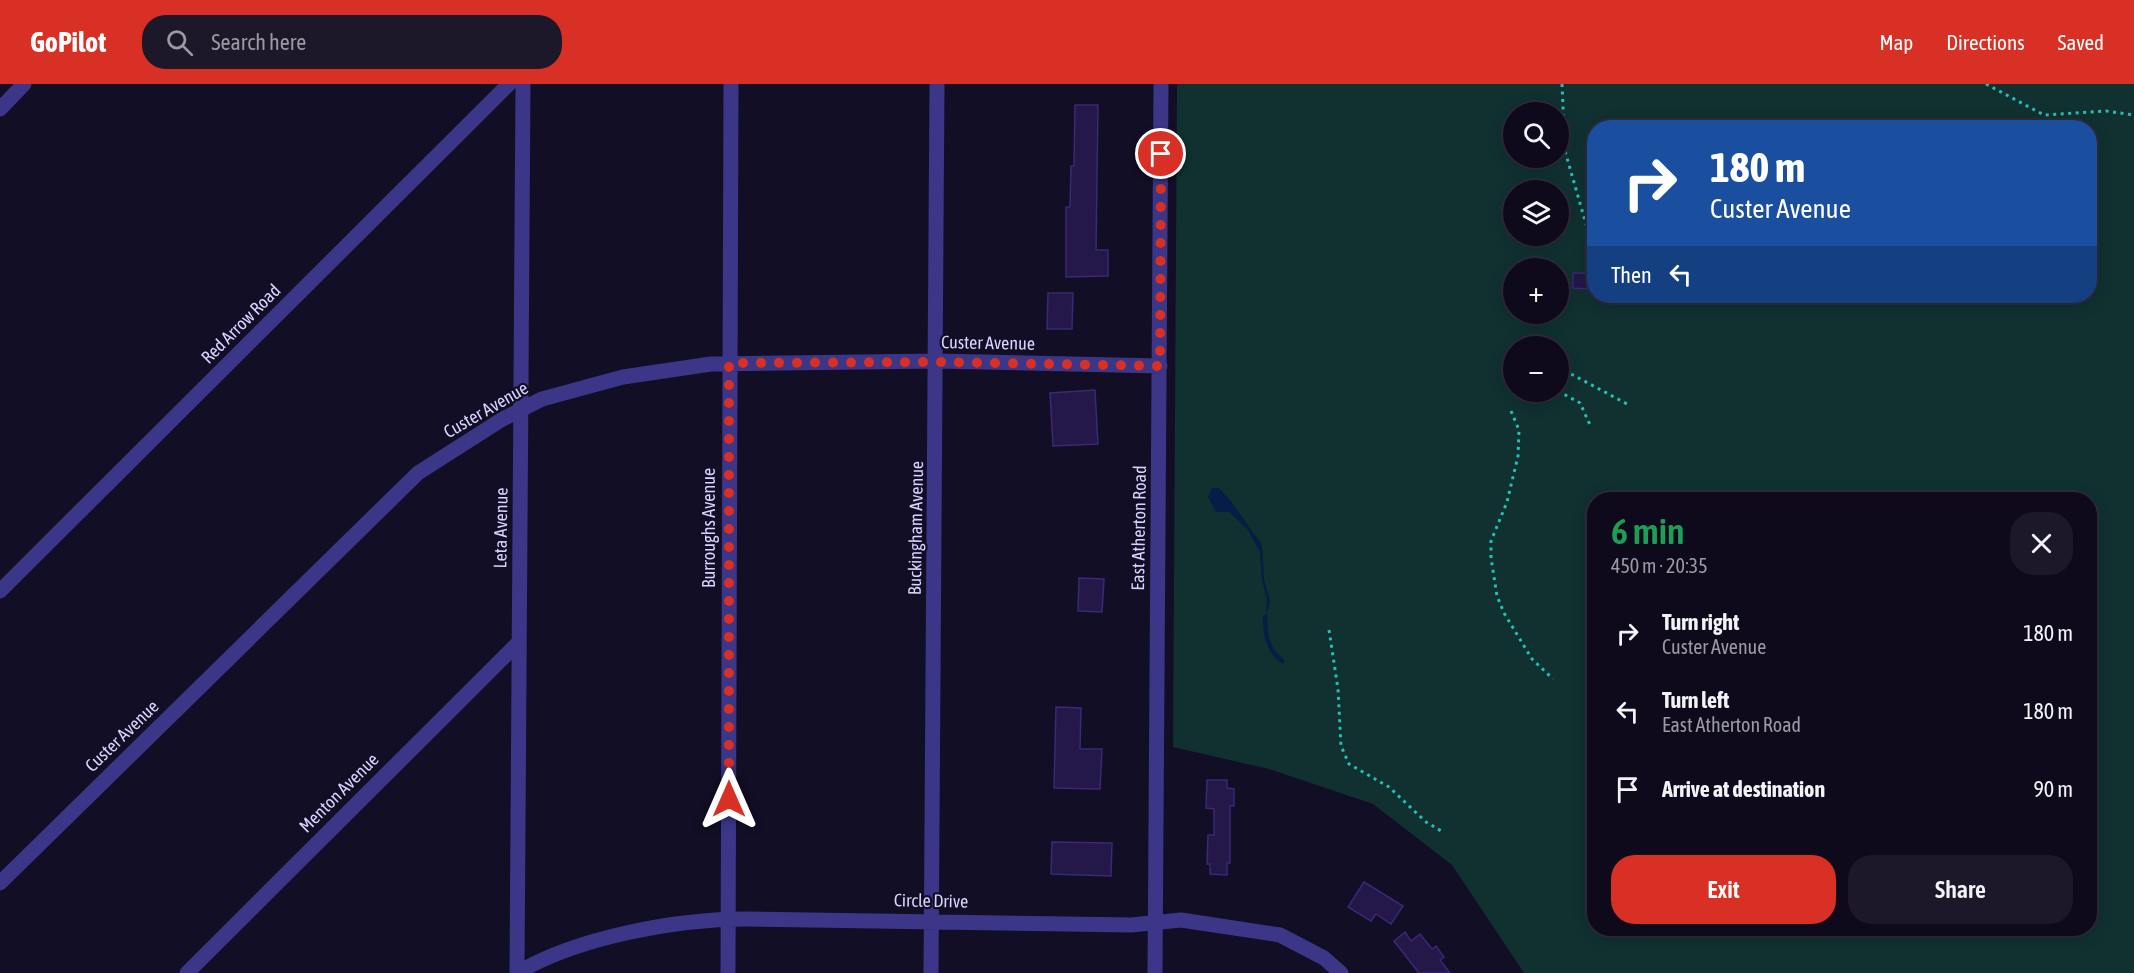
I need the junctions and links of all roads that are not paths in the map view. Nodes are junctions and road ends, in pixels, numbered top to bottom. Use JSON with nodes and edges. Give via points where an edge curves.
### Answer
{"nodes":[{"id":1,"x":24,"y":84,"type":"edge"},
{"id":2,"x":509,"y":84,"type":"edge"},
{"id":3,"x":523,"y":84,"type":"edge"},
{"id":4,"x":731,"y":84,"type":"edge"},
{"id":5,"x":938,"y":84,"type":"edge"},
{"id":6,"x":1161,"y":84,"type":"edge"},
{"id":7,"x":0,"y":109,"type":"edge"},
{"id":8,"x":937,"y":362,"type":"junction"},
{"id":9,"x":729,"y":363,"type":"junction"},
{"id":10,"x":1160,"y":366,"type":"junction"},
{"id":11,"x":523,"y":409,"type":"junction"},
{"id":12,"x":0,"y":591,"type":"edge"},
{"id":13,"x":519,"y":642,"type":"junction"},
{"id":14,"x":0,"y":883,"type":"edge"},
{"id":15,"x":729,"y":919,"type":"junction"},
{"id":16,"x":931,"y":920,"type":"junction"},
{"id":17,"x":1155,"y":924,"type":"junction"},
{"id":18,"x":187,"y":973,"type":"edge"},
{"id":19,"x":517,"y":973,"type":"edge"},
{"id":20,"x":728,"y":973,"type":"edge"},
{"id":21,"x":931,"y":973,"type":"edge"},
{"id":22,"x":1155,"y":973,"type":"edge"},
{"id":23,"x":1341,"y":973,"type":"edge"}],
"edges":[{"from":1,"to":7,"type":"street"},
{"from":2,"to":12,"type":"street","name":"Red Arrow Road"},
{"from":3,"to":11,"type":"street","name":"Leta Avenue"},
{"from":4,"to":9,"type":"street","name":"Burroughs Avenue"},
{"from":5,"to":8,"type":"street","name":"Buckingham Avenue"},
{"from":6,"to":10,"type":"street","name":"East Atherton Road"},
{"from":8,"to":9,"type":"street","name":"Custer Avenue"},
{"from":8,"to":10,"type":"street","name":"Custer Avenue"},
{"from":8,"to":16,"type":"street","name":"Buckingham Avenue"},
{"from":9,"to":11,"type":"street","name":"Custer Avenue","via":[[623,377],[542,399]]},
{"from":9,"to":15,"type":"street","name":"Burroughs Avenue"},
{"from":10,"to":17,"type":"street","name":"East Atherton Road"},
{"from":11,"to":13,"type":"street","name":"Leta Avenue"},
{"from":11,"to":14,"type":"street","name":"Custer Avenue","via":[[418,473]]},
{"from":13,"to":18,"type":"street","name":"Menton Avenue"},
{"from":13,"to":19,"type":"street","name":"Leta Avenue"},
{"from":15,"to":16,"type":"street","name":"Circle Drive"},
{"from":15,"to":19,"type":"street","name":"Circle Drive","via":[[624,934],[537,961]]},
{"from":15,"to":20,"type":"street","name":"Burroughs Avenue"},
{"from":16,"to":17,"type":"street","name":"Circle Drive"},
{"from":16,"to":21,"type":"street","name":"Buckingham Avenue"},
{"from":17,"to":22,"type":"street","name":"East Atherton Road"},
{"from":17,"to":23,"type":"street","name":"Circle Drive","via":[[1181,920],[1280,935],[1324,958]]}]}
